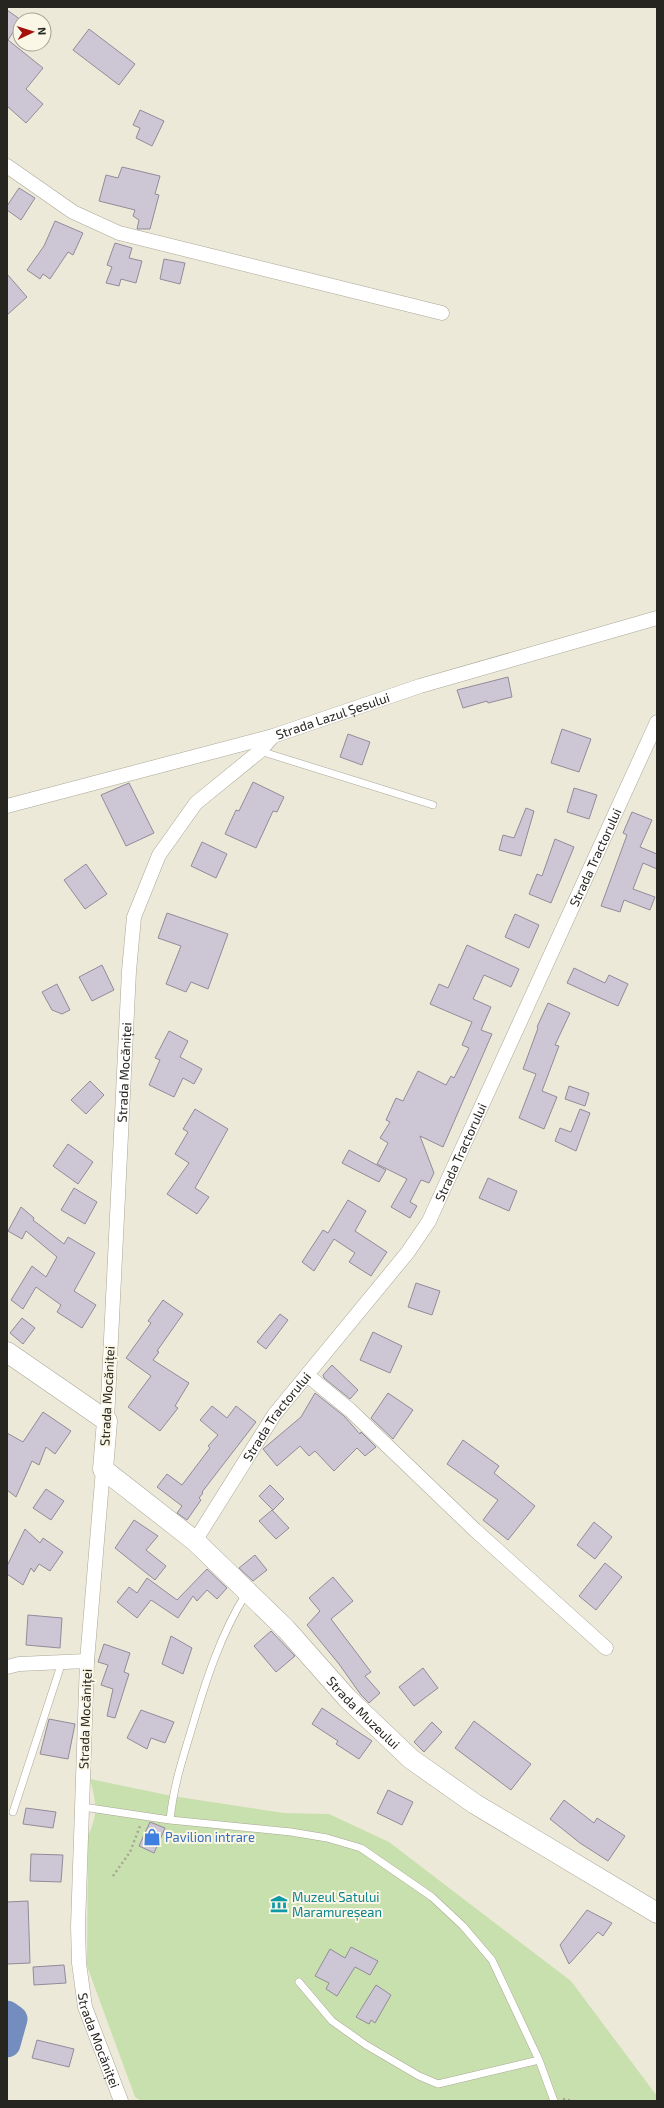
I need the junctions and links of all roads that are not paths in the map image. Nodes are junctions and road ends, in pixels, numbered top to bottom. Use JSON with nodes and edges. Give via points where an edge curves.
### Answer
{"nodes":[{"id":1,"x":7,"y":166,"type":"edge"},
{"id":2,"x":442,"y":313,"type":"dead end"},
{"id":3,"x":657,"y":618,"type":"edge"},
{"id":4,"x":657,"y":722,"type":"edge"},
{"id":5,"x":273,"y":736,"type":"junction"},
{"id":6,"x":260,"y":751,"type":"junction"},
{"id":7,"x":433,"y":805,"type":"dead end"},
{"id":8,"x":7,"y":806,"type":"edge"},
{"id":9,"x":7,"y":1352,"type":"edge"},
{"id":10,"x":307,"y":1375,"type":"junction"},
{"id":11,"x":107,"y":1421,"type":"junction"},
{"id":12,"x":103,"y":1469,"type":"junction"},
{"id":13,"x":195,"y":1541,"type":"junction"},
{"id":14,"x":248,"y":1590,"type":"junction"},
{"id":15,"x":606,"y":1648,"type":"dead end"},
{"id":16,"x":87,"y":1661,"type":"junction"},
{"id":17,"x":62,"y":1662,"type":"junction"},
{"id":18,"x":13,"y":1666,"type":"edge"},
{"id":19,"x":83,"y":1806,"type":"junction"},
{"id":20,"x":13,"y":1812,"type":"dead end"},
{"id":21,"x":170,"y":1820,"type":"junction"},
{"id":22,"x":657,"y":1913,"type":"edge"},
{"id":23,"x":299,"y":1982,"type":"dead end"},
{"id":24,"x":539,"y":2060,"type":"junction"},
{"id":25,"x":121,"y":2101,"type":"edge"},
{"id":26,"x":554,"y":2101,"type":"edge"}],
"edges":[{"from":1,"to":2,"type":"street","via":[[73,212],[119,233]]},
{"from":3,"to":5,"type":"street","name":"Strada Lazul Șesului","via":[[420,686]]},
{"from":4,"to":10,"type":"street","name":"Strada Tractorului","via":[[429,1221],[408,1252]]},
{"from":5,"to":6,"type":"street","name":"Strada Mocăniței"},
{"from":5,"to":8,"type":"street","name":"Strada Lazul Șesului"},
{"from":6,"to":7,"type":"lane"},
{"from":6,"to":11,"type":"street","name":"Strada Mocăniței","via":[[196,802],[158,854],[134,917],[127,1003]]},
{"from":9,"to":11,"type":"street"},
{"from":10,"to":13,"type":"street","name":"Strada Tractorului","via":[[274,1415]]},
{"from":10,"to":15,"type":"street","via":[[350,1410],[475,1530]]},
{"from":11,"to":12,"type":"street","name":"Strada Mocăniței"},
{"from":12,"to":13,"type":"street","name":"Strada Muzeului"},
{"from":12,"to":16,"type":"street","name":"Strada Mocăniței"},
{"from":13,"to":14,"type":"street","name":"Strada Muzeului"},
{"from":14,"to":21,"type":"lane","via":[[233,1615],[206,1682],[174,1789]]},
{"from":14,"to":22,"type":"street","name":"Strada Muzeului","via":[[347,1698],[411,1759],[474,1804]]},
{"from":16,"to":17,"type":"street"},
{"from":16,"to":19,"type":"street","name":"Strada Mocăniței"},
{"from":17,"to":18,"type":"street"},
{"from":17,"to":20,"type":"lane"},
{"from":19,"to":21,"type":"lane"},
{"from":19,"to":25,"type":"street","name":"Strada Mocăniței","via":[[79,1963],[85,2007]]},
{"from":21,"to":24,"type":"lane","via":[[291,1832],[327,1838],[362,1848],[432,1897],[464,1926],[492,1960]]},
{"from":23,"to":24,"type":"lane","via":[[332,2021],[366,2045],[419,2076],[438,2084]]},
{"from":24,"to":26,"type":"lane"}]}
